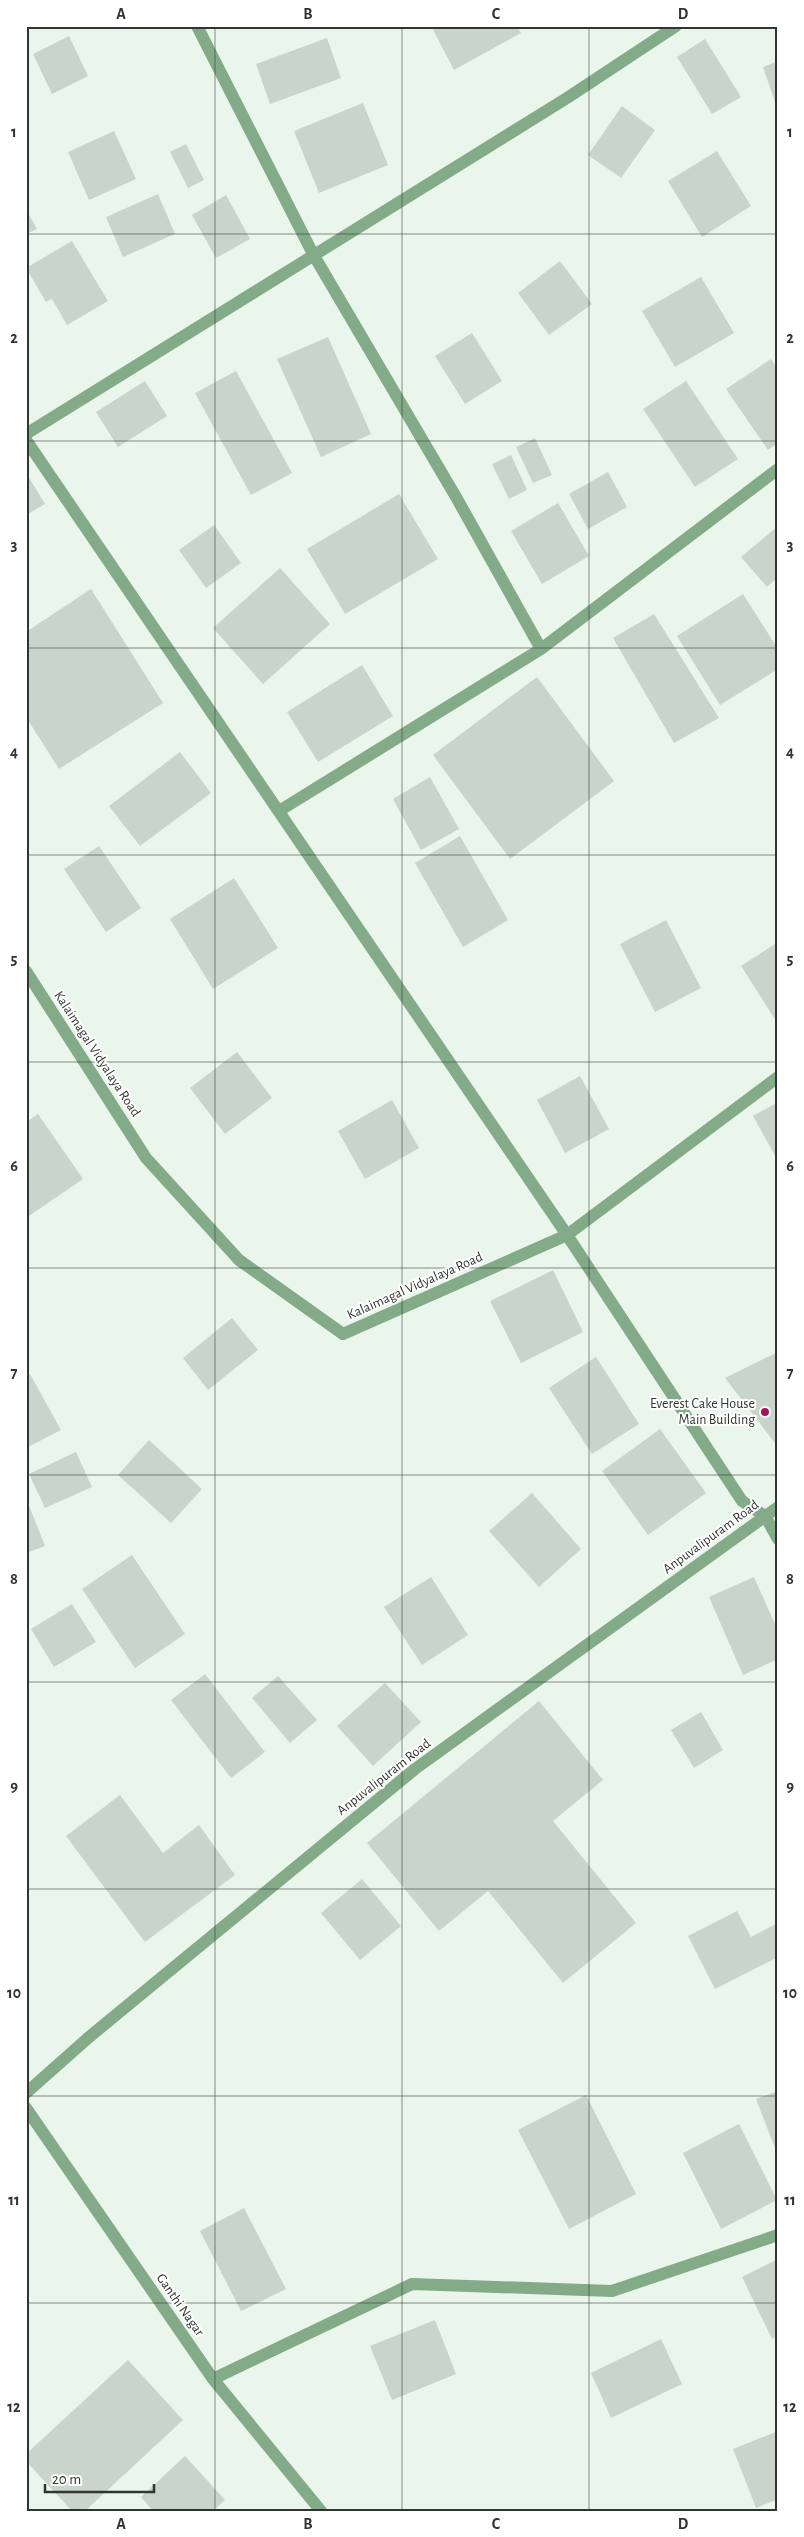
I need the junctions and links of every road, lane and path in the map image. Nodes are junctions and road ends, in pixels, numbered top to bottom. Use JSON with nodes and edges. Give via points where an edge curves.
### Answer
{"nodes":[{"id":1,"x":197,"y":26,"type":"edge"},
{"id":2,"x":676,"y":26,"type":"edge"},
{"id":3,"x":313,"y":254,"type":"junction"},
{"id":4,"x":26,"y":434,"type":"edge"},
{"id":5,"x":26,"y":440,"type":"edge"},
{"id":6,"x":778,"y":469,"type":"edge"},
{"id":7,"x":541,"y":649,"type":"junction"},
{"id":8,"x":279,"y":811,"type":"junction"},
{"id":9,"x":26,"y":971,"type":"edge"},
{"id":10,"x":778,"y":1078,"type":"edge"},
{"id":11,"x":567,"y":1235,"type":"junction"},
{"id":12,"x":778,"y":1507,"type":"edge"},
{"id":13,"x":765,"y":1516,"type":"junction"},
{"id":14,"x":778,"y":1539,"type":"edge"},
{"id":15,"x":26,"y":2093,"type":"edge"},
{"id":16,"x":26,"y":2108,"type":"edge"},
{"id":17,"x":778,"y":2236,"type":"edge"},
{"id":18,"x":213,"y":2379,"type":"junction"},
{"id":19,"x":321,"y":2511,"type":"edge"}],
"edges":[{"from":1,"to":3,"type":"street"},
{"from":2,"to":3,"type":"street","via":[[567,98]]},
{"from":3,"to":4,"type":"street"},
{"from":3,"to":7,"type":"street"},
{"from":5,"to":8,"type":"street"},
{"from":6,"to":7,"type":"street"},
{"from":7,"to":8,"type":"street"},
{"from":8,"to":11,"type":"street"},
{"from":9,"to":11,"type":"street","name":"Kalaimagal Vidyalaya Road","via":[[146,1158],[239,1260],[343,1334]]},
{"from":10,"to":11,"type":"street","name":"Kalaimagal Vidyalaya Road"},
{"from":11,"to":13,"type":"street","via":[[742,1501]]},
{"from":12,"to":13,"type":"street","name":"Anpuvalipuram Road"},
{"from":13,"to":14,"type":"street"},
{"from":13,"to":15,"type":"street","name":"Anpuvalipuram Road","via":[[415,1769],[88,2038]]},
{"from":16,"to":18,"type":"street","name":"Ganthi Nagar"},
{"from":17,"to":18,"type":"street","via":[[612,2291],[412,2284]]},
{"from":18,"to":19,"type":"street","name":"Ganthi Nagar"}]}
